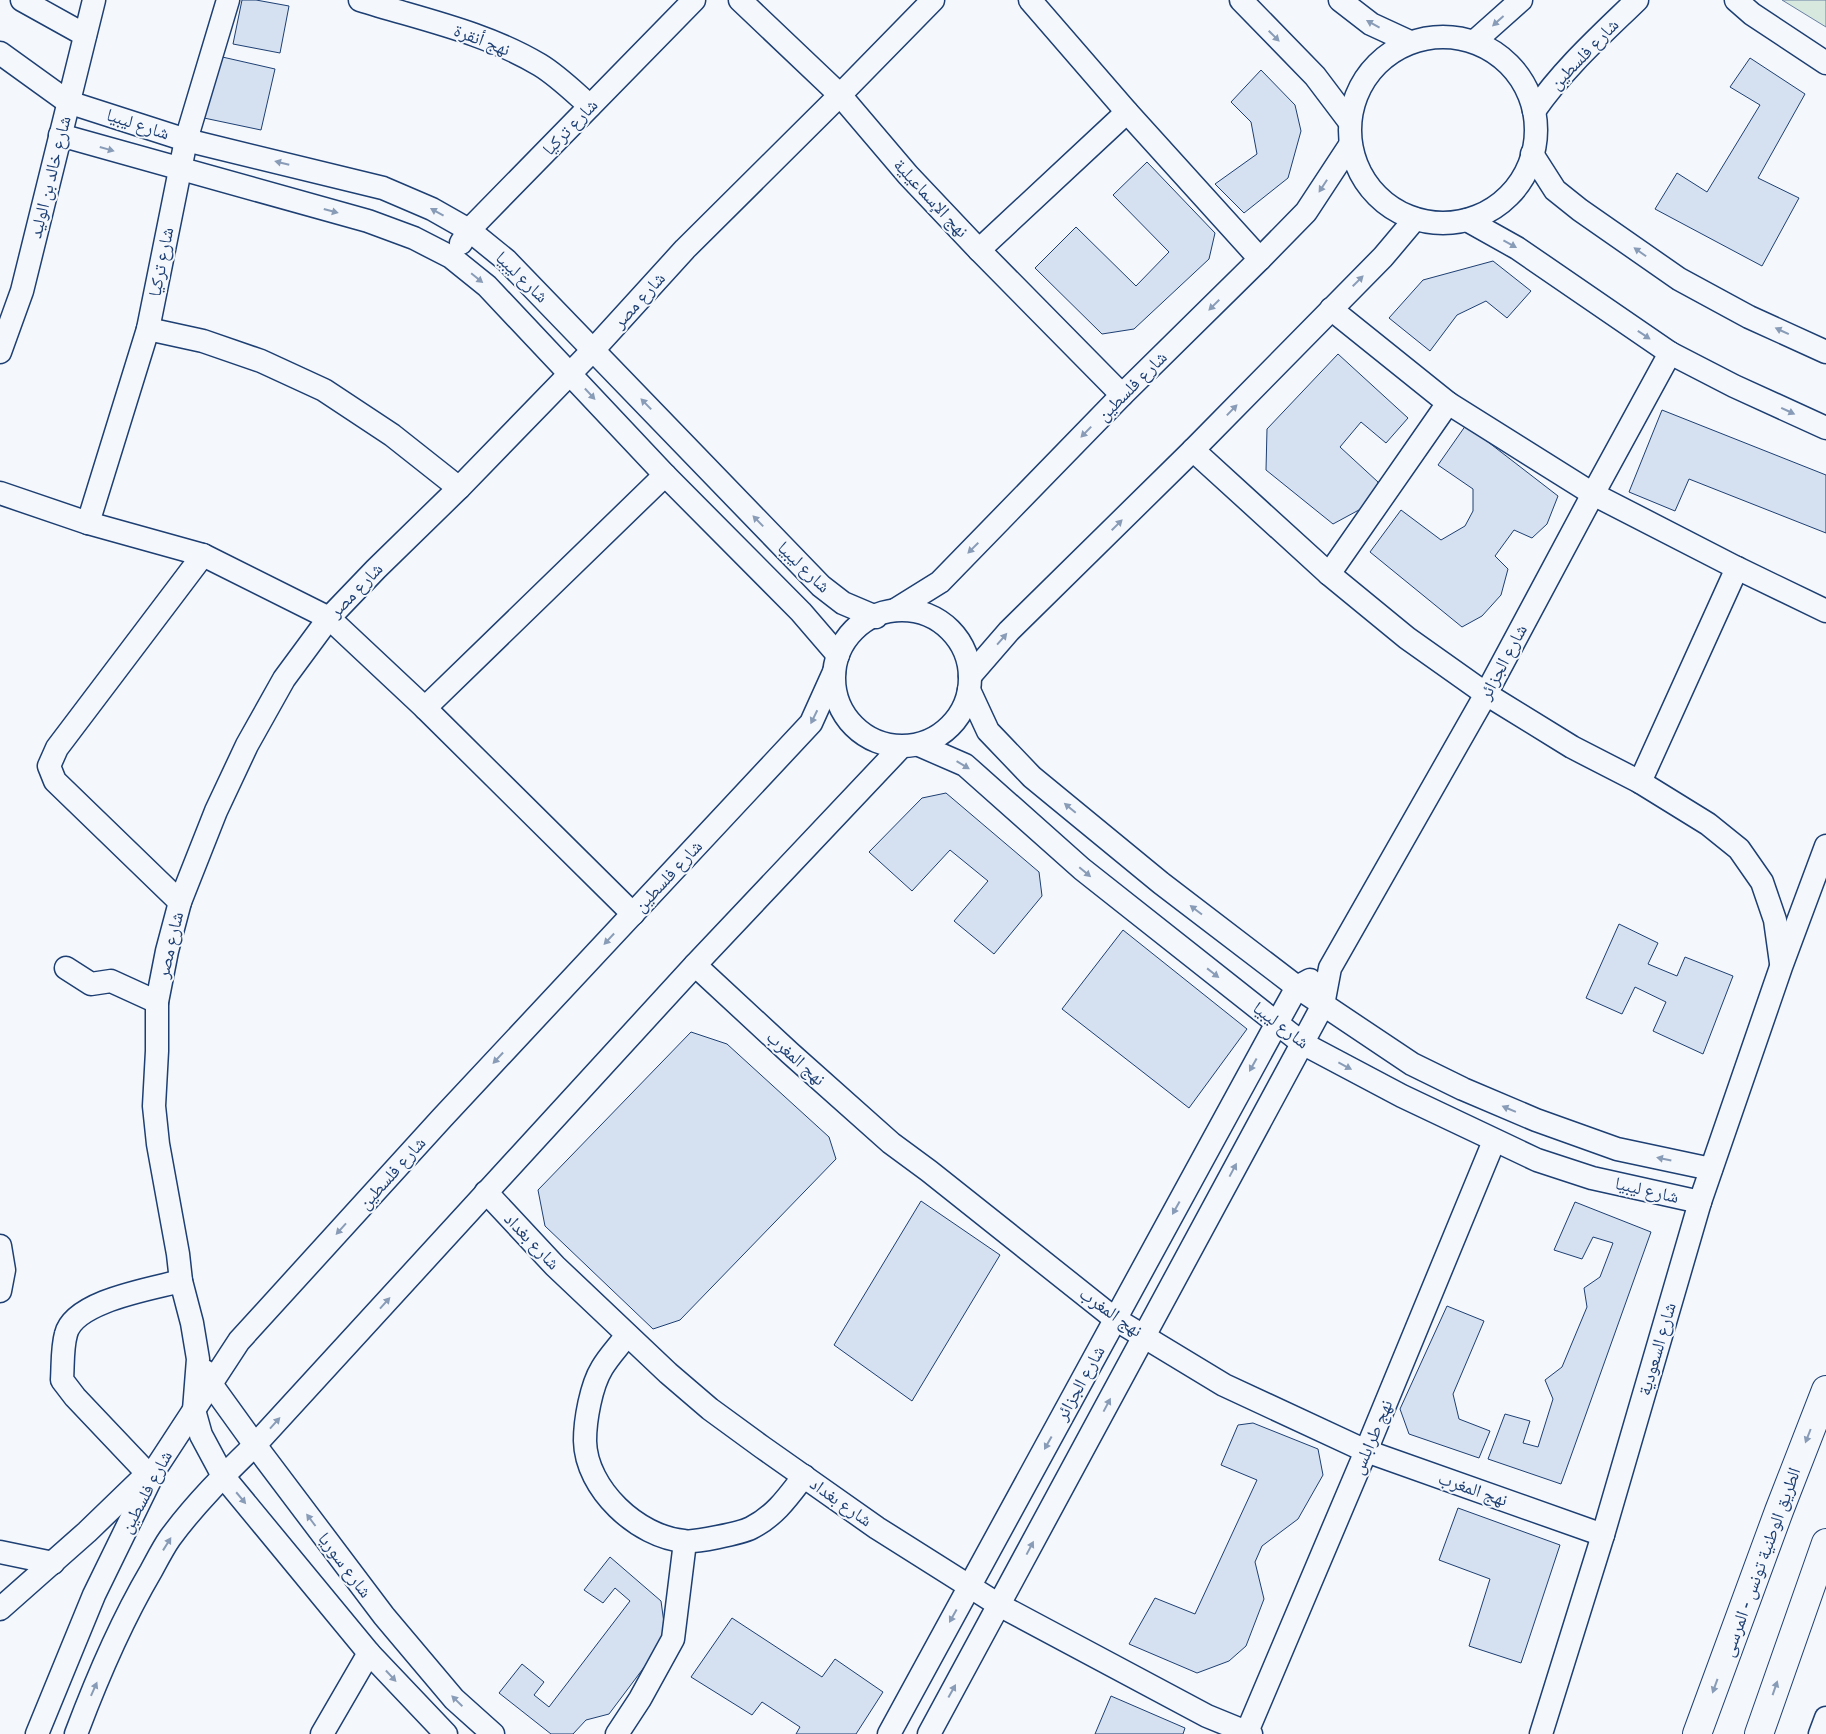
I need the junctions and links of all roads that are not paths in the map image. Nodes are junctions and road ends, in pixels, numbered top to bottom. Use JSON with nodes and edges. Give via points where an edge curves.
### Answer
{"nodes":[{"id":1,"x":22,"y":0,"type":"edge"},
{"id":2,"x":94,"y":0,"type":"edge"},
{"id":3,"x":228,"y":0,"type":"edge"},
{"id":4,"x":360,"y":0,"type":"edge"},
{"id":5,"x":694,"y":0,"type":"edge"},
{"id":6,"x":740,"y":0,"type":"edge"},
{"id":7,"x":933,"y":0,"type":"edge"},
{"id":8,"x":1030,"y":0,"type":"edge"},
{"id":9,"x":1241,"y":0,"type":"edge"},
{"id":10,"x":1340,"y":0,"type":"edge"},
{"id":11,"x":1521,"y":0,"type":"edge"},
{"id":12,"x":1637,"y":0,"type":"edge"},
{"id":13,"x":1736,"y":0,"type":"edge"},
{"id":14,"x":85,"y":35,"type":"junction"},
{"id":15,"x":1475,"y":41,"type":"junction"},
{"id":16,"x":1410,"y":42,"type":"junction"},
{"id":17,"x":0,"y":53,"type":"edge"},
{"id":18,"x":1826,"y":63,"type":"edge"},
{"id":19,"x":840,"y":95,"type":"junction"},
{"id":20,"x":68,"y":102,"type":"junction"},
{"id":21,"x":590,"y":106,"type":"junction"},
{"id":22,"x":1534,"y":111,"type":"junction"},
{"id":23,"x":1127,"y":112,"type":"junction"},
{"id":24,"x":1349,"y":121,"type":"junction"},
{"id":25,"x":60,"y":135,"type":"junction"},
{"id":26,"x":186,"y":140,"type":"junction"},
{"id":27,"x":1350,"y":145,"type":"junction"},
{"id":28,"x":1532,"y":154,"type":"junction"},
{"id":29,"x":180,"y":170,"type":"junction"},
{"id":30,"x":1414,"y":219,"type":"junction"},
{"id":31,"x":1467,"y":220,"type":"junction"},
{"id":32,"x":469,"y":230,"type":"junction"},
{"id":33,"x":979,"y":250,"type":"junction"},
{"id":34,"x":451,"y":257,"type":"junction"},
{"id":35,"x":1260,"y":259,"type":"junction"},
{"id":36,"x":1331,"y":309,"type":"junction"},
{"id":37,"x":148,"y":329,"type":"junction"},
{"id":38,"x":594,"y":349,"type":"junction"},
{"id":39,"x":0,"y":352,"type":"edge"},
{"id":40,"x":1826,"y":352,"type":"edge"},
{"id":41,"x":1670,"y":353,"type":"junction"},
{"id":42,"x":570,"y":372,"type":"junction"},
{"id":43,"x":1122,"y":396,"type":"junction"},
{"id":44,"x":1448,"y":403,"type":"junction"},
{"id":45,"x":1826,"y":428,"type":"edge"},
{"id":46,"x":1193,"y":450,"type":"junction"},
{"id":47,"x":665,"y":474,"type":"junction"},
{"id":48,"x":459,"y":488,"type":"junction"},
{"id":49,"x":0,"y":492,"type":"edge"},
{"id":50,"x":1593,"y":494,"type":"junction"},
{"id":51,"x":88,"y":523,"type":"junction"},
{"id":52,"x":203,"y":555,"type":"junction"},
{"id":53,"x":1737,"y":568,"type":"junction"},
{"id":54,"x":1329,"y":574,"type":"junction"},
{"id":55,"x":1826,"y":611,"type":"edge"},
{"id":56,"x":886,"y":613,"type":"junction"},
{"id":57,"x":329,"y":618,"type":"junction"},
{"id":58,"x":836,"y":663,"type":"junction"},
{"id":59,"x":970,"y":683,"type":"junction"},
{"id":60,"x":1486,"y":694,"type":"junction"},
{"id":61,"x":425,"y":708,"type":"junction"},
{"id":62,"x":910,"y":746,"type":"junction"},
{"id":63,"x":1640,"y":782,"type":"junction"},
{"id":64,"x":1826,"y":846,"type":"edge"},
{"id":65,"x":180,"y":902,"type":"junction"},
{"id":66,"x":633,"y":914,"type":"junction"},
{"id":67,"x":695,"y":965,"type":"junction"},
{"id":68,"x":1781,"y":967,"type":"junction"},
{"id":69,"x":66,"y":968,"type":"dead end"},
{"id":70,"x":1330,"y":968,"type":"junction"},
{"id":71,"x":1297,"y":987,"type":"junction"},
{"id":72,"x":157,"y":1002,"type":"junction"},
{"id":73,"x":1323,"y":1005,"type":"junction"},
{"id":74,"x":1277,"y":1022,"type":"junction"},
{"id":75,"x":1302,"y":1043,"type":"junction"},
{"id":76,"x":1494,"y":1141,"type":"junction"},
{"id":77,"x":1711,"y":1169,"type":"junction"},
{"id":78,"x":486,"y":1192,"type":"junction"},
{"id":79,"x":1700,"y":1202,"type":"junction"},
{"id":80,"x":0,"y":1246,"type":"edge"},
{"id":81,"x":181,"y":1282,"type":"junction"},
{"id":82,"x":0,"y":1291,"type":"edge"},
{"id":83,"x":1115,"y":1319,"type":"junction"},
{"id":84,"x":628,"y":1335,"type":"junction"},
{"id":85,"x":1144,"y":1336,"type":"junction"},
{"id":86,"x":198,"y":1359,"type":"junction"},
{"id":87,"x":211,"y":1384,"type":"junction"},
{"id":88,"x":1826,"y":1390,"type":"edge"},
{"id":89,"x":194,"y":1410,"type":"junction"},
{"id":90,"x":255,"y":1445,"type":"junction"},
{"id":91,"x":1366,"y":1451,"type":"junction"},
{"id":92,"x":152,"y":1471,"type":"junction"},
{"id":93,"x":223,"y":1476,"type":"junction"},
{"id":94,"x":804,"y":1476,"type":"junction"},
{"id":95,"x":1603,"y":1534,"type":"junction"},
{"id":96,"x":685,"y":1542,"type":"junction"},
{"id":97,"x":1826,"y":1543,"type":"edge"},
{"id":98,"x":0,"y":1552,"type":"edge"},
{"id":99,"x":53,"y":1563,"type":"junction"},
{"id":100,"x":970,"y":1586,"type":"junction"},
{"id":101,"x":365,"y":1592,"type":"junction"},
{"id":102,"x":999,"y":1605,"type":"junction"},
{"id":103,"x":0,"y":1610,"type":"edge"},
{"id":104,"x":337,"y":1614,"type":"junction"},
{"id":105,"x":369,"y":1653,"type":"junction"},
{"id":106,"x":1826,"y":1718,"type":"edge"},
{"id":107,"x":1249,"y":1733,"type":"edge"},
{"id":108,"x":37,"y":1734,"type":"edge"},
{"id":109,"x":76,"y":1734,"type":"edge"},
{"id":110,"x":322,"y":1734,"type":"edge"},
{"id":111,"x":446,"y":1734,"type":"edge"},
{"id":112,"x":493,"y":1734,"type":"edge"},
{"id":113,"x":617,"y":1734,"type":"edge"},
{"id":114,"x":889,"y":1734,"type":"edge"},
{"id":115,"x":929,"y":1734,"type":"edge"},
{"id":116,"x":1541,"y":1734,"type":"edge"},
{"id":117,"x":1697,"y":1734,"type":"edge"},
{"id":118,"x":1759,"y":1734,"type":"edge"},
{"id":119,"x":1820,"y":1734,"type":"edge"}],
"edges":[{"from":1,"to":14,"type":"street"},
{"from":2,"to":14,"type":"street","name":"شارع خالد بن الوليد"},
{"from":3,"to":26,"type":"street","name":"شارع تركيا"},
{"from":4,"to":21,"type":"street","name":"نهج أنقرة","via":[[500,44],[540,65]]},
{"from":5,"to":21,"type":"street","name":"شارع تركيا"},
{"from":6,"to":19,"type":"street","name":"نهج الإسماعيلية"},
{"from":7,"to":19,"type":"street","name":"شارع مصر"},
{"from":8,"to":23,"type":"street"},
{"from":9,"to":24,"type":"street","one_way":true,"via":[[1315,76]]},
{"from":16,"to":10,"type":"street","one_way":true,"via":[[1371,24]]},
{"from":11,"to":15,"type":"street","one_way":true},
{"from":12,"to":22,"type":"street","name":"شارع فلسطين","via":[[1554,83]]},
{"from":13,"to":18,"type":"street"},
{"from":14,"to":20,"type":"street","name":"شارع خالد بن الوليد"},
{"from":15,"to":16,"type":"street","via":[[1448,36]]},
{"from":15,"to":22,"type":"street","via":[[1500,54],[1520,74]]},
{"from":16,"to":24,"type":"street","via":[[1394,49],[1372,68],[1356,93]]},
{"from":17,"to":20,"type":"street","name":"شارع ليبيا"},
{"from":19,"to":33,"type":"street","name":"نهج الإسماعيلية","via":[[908,175]]},
{"from":19,"to":38,"type":"street","name":"شارع مصر","via":[[685,249]]},
{"from":20,"to":25,"type":"street","name":"شارع خالد بن الوليد"},
{"from":20,"to":26,"type":"street","name":"شارع ليبيا"},
{"from":21,"to":32,"type":"street","name":"شارع تركيا"},
{"from":22,"to":28,"type":"street"},
{"from":23,"to":33,"type":"street"},
{"from":23,"to":35,"type":"street"},
{"from":24,"to":27,"type":"street"},
{"from":25,"to":29,"type":"street","name":"شارع ليبيا","one_way":true},
{"from":25,"to":39,"type":"street","name":"شارع خالد بن الوليد","via":[[22,291]]},
{"from":26,"to":29,"type":"street","name":"شارع تركيا"},
{"from":32,"to":26,"type":"street","name":"شارع ليبيا","one_way":true,"via":[[432,209],[383,188]]},
{"from":27,"to":30,"type":"street","via":[[1358,170],[1372,191],[1391,208]]},
{"from":27,"to":35,"type":"street","name":"شارع فلسطين","one_way":true,"via":[[1306,212]]},
{"from":28,"to":31,"type":"street","via":[[1527,171],[1512,193],[1492,210]]},
{"from":40,"to":28,"type":"street","one_way":true,"via":[[1749,317],[1679,279],[1555,190]]},
{"from":29,"to":34,"type":"street","name":"شارع ليبيا","one_way":true,"via":[[368,221],[414,238]]},
{"from":29,"to":37,"type":"street","name":"شارع تركيا"},
{"from":30,"to":31,"type":"street","via":[[1441,224]]},
{"from":36,"to":30,"type":"street","one_way":true,"via":[[1383,257]]},
{"from":31,"to":41,"type":"street","one_way":true,"via":[[1517,248]]},
{"from":32,"to":34,"type":"street","name":"شارع تركيا"},
{"from":32,"to":38,"type":"street","name":"شارع ليبيا","via":[[506,260]]},
{"from":33,"to":43,"type":"street","name":"نهج الإسماعيلية"},
{"from":34,"to":42,"type":"street","name":"شارع ليبيا","one_way":true,"via":[[487,286]]},
{"from":35,"to":43,"type":"street","name":"شارع فلسطين","one_way":true},
{"from":36,"to":44,"type":"street"},
{"from":46,"to":36,"type":"street","one_way":true},
{"from":37,"to":48,"type":"street","via":[[203,341],[261,361],[324,390],[392,434]]},
{"from":37,"to":51,"type":"street","name":"شارع تركيا"},
{"from":38,"to":42,"type":"street","name":"شارع مصر"},
{"from":56,"to":38,"type":"street","name":"شارع ليبيا","one_way":true,"via":[[843,602],[821,586]]},
{"from":41,"to":45,"type":"street","one_way":true},
{"from":41,"to":50,"type":"street","name":"شارع الجزائر"},
{"from":42,"to":47,"type":"street","name":"شارع ليبيا","one_way":true},
{"from":42,"to":48,"type":"street","name":"شارع مصر"},
{"from":43,"to":56,"type":"street","name":"شارع فلسطين","one_way":true,"via":[[940,582]]},
{"from":44,"to":50,"type":"street"},
{"from":44,"to":54,"type":"street"},
{"from":46,"to":54,"type":"street"},
{"from":59,"to":46,"type":"street","one_way":true,"via":[[1009,631]]},
{"from":47,"to":58,"type":"street","name":"شارع ليبيا","via":[[801,612]]},
{"from":47,"to":61,"type":"street"},
{"from":48,"to":57,"type":"street","name":"شارع مصر"},
{"from":49,"to":51,"type":"street"},
{"from":50,"to":53,"type":"street"},
{"from":50,"to":60,"type":"street","name":"شارع الجزائر"},
{"from":51,"to":52,"type":"street"},
{"from":52,"to":57,"type":"street"},
{"from":52,"to":65,"type":"street","via":[[57,748],[49,766],[55,781]]},
{"from":53,"to":55,"type":"street"},
{"from":53,"to":63,"type":"street"},
{"from":54,"to":60,"type":"street","via":[[1407,638]]},
{"from":56,"to":58,"type":"street","via":[[861,624],[847,637]]},
{"from":56,"to":59,"type":"street","via":[[914,611],[947,627],[967,658]]},
{"from":57,"to":61,"type":"street"},
{"from":57,"to":65,"type":"street","name":"شارع مصر","via":[[284,679],[247,745],[216,811]]},
{"from":58,"to":62,"type":"street","via":[[835,695],[844,715],[859,732],[879,743]]},
{"from":58,"to":66,"type":"street","name":"شارع فلسطين","one_way":true,"via":[[812,723]]},
{"from":59,"to":62,"type":"street","via":[[964,708],[952,725],[937,737]]},
{"from":71,"to":59,"type":"street","name":"شارع ليبيا","one_way":true,"via":[[1161,883],[1032,777],[988,732]]},
{"from":60,"to":63,"type":"street","via":[[1572,747]]},
{"from":60,"to":70,"type":"street","name":"شارع الجزائر"},
{"from":61,"to":66,"type":"street"},
{"from":62,"to":67,"type":"street"},
{"from":62,"to":74,"type":"street","name":"شارع ليبيا","one_way":true,"via":[[965,765],[1082,870]]},
{"from":63,"to":68,"type":"street","via":[[1708,824],[1739,849],[1762,882],[1775,920]]},
{"from":64,"to":68,"type":"street","name":"شارع السعودية"},
{"from":65,"to":72,"type":"street","name":"شارع مصر"},
{"from":66,"to":87,"type":"street","name":"شارع فلسطين","one_way":true,"via":[[254,1324]]},
{"from":67,"to":78,"type":"street"},
{"from":67,"to":83,"type":"street","name":"نهج المغرب","via":[[891,1144]]},
{"from":68,"to":77,"type":"street","name":"شارع السعودية"},
{"from":69,"to":72,"type":"street","via":[[90,984],[111,981]]},
{"from":70,"to":71,"type":"street"},
{"from":70,"to":73,"type":"street","name":"شارع الجزائر"},
{"from":71,"to":73,"type":"street","name":"شارع ليبيا"},
{"from":71,"to":74,"type":"street","name":"شارع الجزائر"},
{"from":72,"to":81,"type":"street","name":"شارع مصر","via":[[154,1106]]},
{"from":73,"to":75,"type":"street","name":"شارع الجزائر"},
{"from":77,"to":73,"type":"street","name":"شارع ليبيا","one_way":true,"via":[[1617,1148],[1463,1089],[1412,1064]]},
{"from":74,"to":75,"type":"street","name":"شارع ليبيا"},
{"from":74,"to":83,"type":"street","name":"شارع الجزائر","one_way":true},
{"from":75,"to":76,"type":"street","name":"شارع ليبيا","one_way":true},
{"from":85,"to":75,"type":"street","name":"شارع الجزائر","one_way":true},
{"from":76,"to":79,"type":"street","name":"شارع ليبيا","via":[[1537,1160],[1592,1178]]},
{"from":76,"to":91,"type":"street","name":"نهج طرابلس"},
{"from":77,"to":79,"type":"street","name":"شارع السعودية"},
{"from":78,"to":84,"type":"street","name":"شارع بغداد","via":[[555,1266]]},
{"from":90,"to":78,"type":"street","one_way":true},
{"from":79,"to":95,"type":"street","name":"شارع السعودية"},
{"from":80,"to":82,"type":"street","via":[[4,1270]]},
{"from":81,"to":86,"type":"street","name":"شارع مصر"},
{"from":81,"to":92,"type":"street","via":[[97,1304],[78,1315],[66,1332],[62,1380],[75,1397]]},
{"from":83,"to":85,"type":"street","name":"نهج المغرب"},
{"from":83,"to":100,"type":"street","name":"شارع الجزائر","one_way":true},
{"from":84,"to":94,"type":"street","name":"شارع بغداد","via":[[710,1409]]},
{"from":84,"to":96,"type":"street","via":[[602,1369],[588,1408],[585,1442],[590,1467],[605,1495],[628,1518],[655,1533]]},
{"from":85,"to":91,"type":"street","name":"نهج المغرب","via":[[1224,1385]]},
{"from":102,"to":85,"type":"street","name":"شارع الجزائر","one_way":true},
{"from":86,"to":87,"type":"street","name":"شارع مصر"},
{"from":86,"to":89,"type":"street","name":"شارع مصر"},
{"from":87,"to":89,"type":"street","name":"شارع فلسطين"},
{"from":87,"to":90,"type":"street","name":"شارع سوريا"},
{"from":88,"to":117,"type":"highway","name":"الطريق الوطنية تونس - المرسى","one_way":true},
{"from":89,"to":92,"type":"street","name":"شارع فلسطين"},
{"from":89,"to":93,"type":"street","name":"شارع سوريا","via":[[201,1435]]},
{"from":90,"to":93,"type":"street"},
{"from":101,"to":90,"type":"street","name":"شارع سوريا","one_way":true},
{"from":91,"to":95,"type":"street","name":"نهج المغرب"},
{"from":91,"to":107,"type":"street","name":"نهج طرابلس"},
{"from":92,"to":99,"type":"street"},
{"from":92,"to":108,"type":"street","name":"شارع فلسطين","via":[[94,1595]]},
{"from":93,"to":104,"type":"street","name":"شارع سوريا","one_way":true},
{"from":109,"to":93,"type":"street","one_way":true,"via":[[117,1636],[169,1538]]},
{"from":94,"to":96,"type":"street","via":[[778,1509],[750,1529]]},
{"from":94,"to":100,"type":"street","name":"شارع بغداد","via":[[877,1528]]},
{"from":95,"to":116,"type":"street","name":"شارع السعودية"},
{"from":96,"to":113,"type":"street","via":[[673,1639]]},
{"from":118,"to":97,"type":"highway","one_way":true},
{"from":98,"to":99,"type":"street"},
{"from":99,"to":103,"type":"street"},
{"from":100,"to":102,"type":"street","name":"شارع بغداد"},
{"from":100,"to":114,"type":"street","name":"شارع الجزائر","one_way":true},
{"from":101,"to":104,"type":"street"},
{"from":112,"to":101,"type":"street","name":"شارع سوريا","one_way":true,"via":[[454,1699]]},
{"from":102,"to":107,"type":"street","name":"شارع بغداد","via":[[1207,1716]]},
{"from":115,"to":102,"type":"street","name":"شارع الجزائر","one_way":true},
{"from":104,"to":105,"type":"street","name":"شارع سوريا"},
{"from":105,"to":110,"type":"street"},
{"from":105,"to":111,"type":"street","name":"شارع سوريا","one_way":true},
{"from":106,"to":119,"type":"street"}]}
